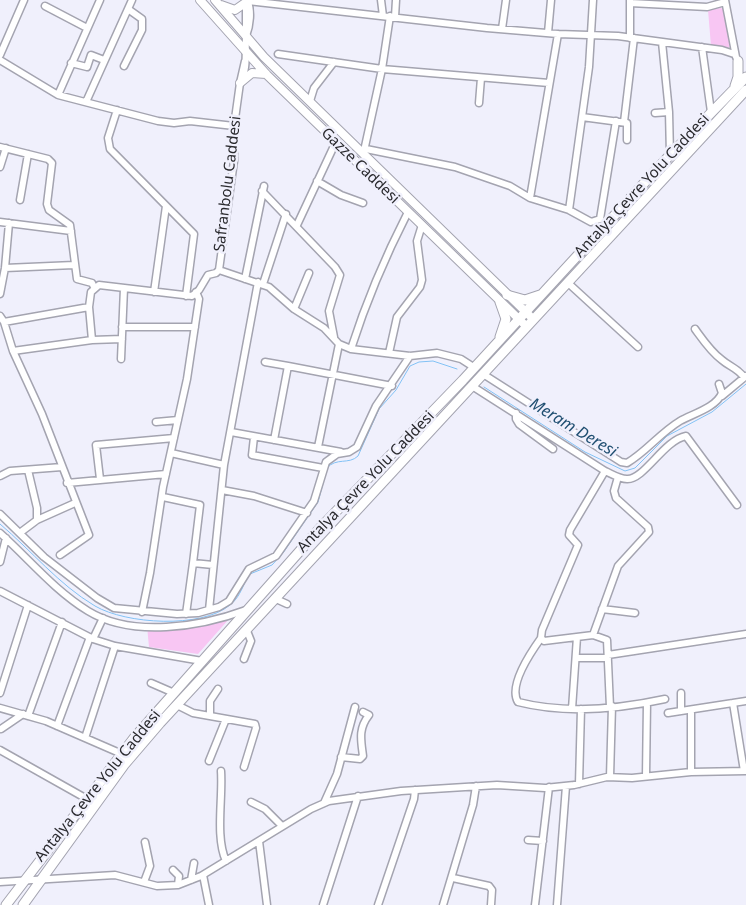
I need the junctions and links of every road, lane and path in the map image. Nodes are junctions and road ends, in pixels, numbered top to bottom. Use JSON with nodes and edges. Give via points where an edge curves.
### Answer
{"nodes":[{"id":1,"x":24,"y":0,"type":"edge"},
{"id":2,"x":100,"y":0,"type":"edge"},
{"id":3,"x":132,"y":0,"type":"edge"},
{"id":4,"x":200,"y":0,"type":"edge"},
{"id":5,"x":382,"y":0,"type":"edge"},
{"id":6,"x":396,"y":0,"type":"edge"},
{"id":7,"x":506,"y":0,"type":"edge"},
{"id":8,"x":551,"y":0,"type":"edge"},
{"id":9,"x":593,"y":0,"type":"edge"},
{"id":10,"x":248,"y":1,"type":"edge"},
{"id":11,"x":725,"y":1,"type":"edge"},
{"id":12,"x":216,"y":2,"type":"edge"},
{"id":13,"x":630,"y":2,"type":"edge"},
{"id":14,"x":45,"y":6,"type":"dead end"},
{"id":15,"x":128,"y":9,"type":"junction"},
{"id":16,"x":390,"y":16,"type":"junction"},
{"id":17,"x":86,"y":28,"type":"junction"},
{"id":18,"x":502,"y":29,"type":"junction"},
{"id":19,"x":548,"y":33,"type":"junction"},
{"id":20,"x":558,"y":34,"type":"junction"},
{"id":21,"x":592,"y":35,"type":"junction"},
{"id":22,"x":246,"y":37,"type":"junction"},
{"id":23,"x":632,"y":38,"type":"junction"},
{"id":24,"x":662,"y":42,"type":"junction"},
{"id":25,"x":702,"y":47,"type":"junction"},
{"id":26,"x":245,"y":51,"type":"junction"},
{"id":27,"x":278,"y":54,"type":"dead end"},
{"id":28,"x":0,"y":55,"type":"edge"},
{"id":29,"x":0,"y":60,"type":"edge"},
{"id":30,"x":104,"y":60,"type":"junction"},
{"id":31,"x":739,"y":61,"type":"edge"},
{"id":32,"x":334,"y":62,"type":"junction"},
{"id":33,"x":71,"y":63,"type":"junction"},
{"id":34,"x":124,"y":66,"type":"dead end"},
{"id":35,"x":382,"y":69,"type":"junction"},
{"id":36,"x":266,"y":74,"type":"junction"},
{"id":37,"x":746,"y":77,"type":"edge"},
{"id":38,"x":481,"y":78,"type":"junction"},
{"id":39,"x":240,"y":83,"type":"junction"},
{"id":40,"x":549,"y":83,"type":"junction"},
{"id":41,"x":734,"y":89,"type":"junction"},
{"id":42,"x":746,"y":90,"type":"edge"},
{"id":43,"x":58,"y":95,"type":"junction"},
{"id":44,"x":310,"y":101,"type":"junction"},
{"id":45,"x":86,"y":102,"type":"junction"},
{"id":46,"x":479,"y":103,"type":"dead end"},
{"id":47,"x":117,"y":110,"type":"junction"},
{"id":48,"x":669,"y":112,"type":"junction"},
{"id":49,"x":711,"y":112,"type":"junction"},
{"id":50,"x":655,"y":113,"type":"dead end"},
{"id":51,"x":582,"y":117,"type":"junction"},
{"id":52,"x":616,"y":121,"type":"junction"},
{"id":53,"x":624,"y":122,"type":"junction"},
{"id":54,"x":234,"y":126,"type":"junction"},
{"id":55,"x":627,"y":140,"type":"dead end"},
{"id":56,"x":3,"y":148,"type":"edge"},
{"id":57,"x":333,"y":148,"type":"dead end"},
{"id":58,"x":364,"y":150,"type":"junction"},
{"id":59,"x":28,"y":154,"type":"junction"},
{"id":60,"x":670,"y":155,"type":"junction"},
{"id":61,"x":0,"y":167,"type":"edge"},
{"id":62,"x":317,"y":181,"type":"junction"},
{"id":63,"x":530,"y":198,"type":"junction"},
{"id":64,"x":20,"y":200,"type":"dead end"},
{"id":65,"x":363,"y":203,"type":"dead end"},
{"id":66,"x":166,"y":206,"type":"junction"},
{"id":67,"x":569,"y":210,"type":"junction"},
{"id":68,"x":408,"y":212,"type":"junction"},
{"id":69,"x":286,"y":214,"type":"junction"},
{"id":70,"x":0,"y":222,"type":"edge"},
{"id":71,"x":603,"y":222,"type":"junction"},
{"id":72,"x":9,"y":223,"type":"junction"},
{"id":73,"x":297,"y":225,"type":"junction"},
{"id":74,"x":422,"y":225,"type":"junction"},
{"id":75,"x":71,"y":231,"type":"junction"},
{"id":76,"x":74,"y":265,"type":"junction"},
{"id":77,"x":5,"y":268,"type":"junction"},
{"id":78,"x":219,"y":270,"type":"junction"},
{"id":79,"x":308,"y":273,"type":"dead end"},
{"id":80,"x":245,"y":279,"type":"junction"},
{"id":81,"x":567,"y":282,"type":"junction"},
{"id":82,"x":260,"y":283,"type":"junction"},
{"id":83,"x":94,"y":287,"type":"junction"},
{"id":84,"x":124,"y":288,"type":"junction"},
{"id":85,"x":154,"y":292,"type":"junction"},
{"id":86,"x":196,"y":292,"type":"junction"},
{"id":87,"x":0,"y":294,"type":"edge"},
{"id":88,"x":507,"y":294,"type":"junction"},
{"id":89,"x":542,"y":294,"type":"junction"},
{"id":90,"x":186,"y":296,"type":"junction"},
{"id":91,"x":500,"y":302,"type":"junction"},
{"id":92,"x":89,"y":307,"type":"junction"},
{"id":93,"x":294,"y":309,"type":"junction"},
{"id":94,"x":526,"y":312,"type":"junction"},
{"id":95,"x":0,"y":316,"type":"edge"},
{"id":96,"x":519,"y":319,"type":"junction"},
{"id":97,"x":533,"y":319,"type":"junction"},
{"id":98,"x":4,"y":322,"type":"junction"},
{"id":99,"x":526,"y":326,"type":"junction"},
{"id":100,"x":122,"y":327,"type":"junction"},
{"id":101,"x":195,"y":327,"type":"junction"},
{"id":102,"x":695,"y":329,"type":"dead end"},
{"id":103,"x":0,"y":338,"type":"edge"},
{"id":104,"x":9,"y":339,"type":"junction"},
{"id":105,"x":122,"y":339,"type":"junction"},
{"id":106,"x":92,"y":340,"type":"junction"},
{"id":107,"x":336,"y":341,"type":"junction"},
{"id":108,"x":496,"y":345,"type":"junction"},
{"id":109,"x":638,"y":347,"type":"dead end"},
{"id":110,"x":351,"y":349,"type":"junction"},
{"id":111,"x":13,"y":351,"type":"junction"},
{"id":112,"x":389,"y":353,"type":"junction"},
{"id":113,"x":410,"y":356,"type":"junction"},
{"id":114,"x":121,"y":359,"type":"dead end"},
{"id":115,"x":265,"y":362,"type":"dead end"},
{"id":116,"x":288,"y":366,"type":"junction"},
{"id":117,"x":475,"y":368,"type":"junction"},
{"id":118,"x":483,"y":374,"type":"junction"},
{"id":119,"x":334,"y":375,"type":"junction"},
{"id":120,"x":745,"y":376,"type":"edge"},
{"id":121,"x":719,"y":384,"type":"dead end"},
{"id":122,"x":392,"y":386,"type":"junction"},
{"id":123,"x":472,"y":386,"type":"junction"},
{"id":124,"x":721,"y":397,"type":"junction"},
{"id":125,"x":516,"y":413,"type":"junction"},
{"id":126,"x":178,"y":420,"type":"junction"},
{"id":127,"x":156,"y":422,"type":"dead end"},
{"id":128,"x":231,"y":432,"type":"junction"},
{"id":129,"x":254,"y":437,"type":"junction"},
{"id":130,"x":174,"y":438,"type":"junction"},
{"id":131,"x":274,"y":440,"type":"junction"},
{"id":132,"x":318,"y":447,"type":"junction"},
{"id":133,"x":554,"y":449,"type":"dead end"},
{"id":134,"x":171,"y":452,"type":"junction"},
{"id":135,"x":344,"y":452,"type":"junction"},
{"id":136,"x":224,"y":465,"type":"junction"},
{"id":137,"x":62,"y":467,"type":"junction"},
{"id":138,"x":323,"y":468,"type":"junction"},
{"id":139,"x":28,"y":470,"type":"junction"},
{"id":140,"x":605,"y":471,"type":"junction"},
{"id":141,"x":166,"y":474,"type":"junction"},
{"id":142,"x":0,"y":476,"type":"edge"},
{"id":143,"x":618,"y":477,"type":"junction"},
{"id":144,"x":100,"y":479,"type":"junction"},
{"id":145,"x":67,"y":483,"type":"junction"},
{"id":146,"x":222,"y":490,"type":"junction"},
{"id":147,"x":163,"y":497,"type":"junction"},
{"id":148,"x":75,"y":503,"type":"junction"},
{"id":149,"x":738,"y":505,"type":"dead end"},
{"id":150,"x":307,"y":513,"type":"junction"},
{"id":151,"x":0,"y":514,"type":"edge"},
{"id":152,"x":37,"y":520,"type":"junction"},
{"id":153,"x":0,"y":532,"type":"edge"},
{"id":154,"x":21,"y":532,"type":"junction"},
{"id":155,"x":6,"y":538,"type":"junction"},
{"id":156,"x":60,"y":555,"type":"dead end"},
{"id":157,"x":0,"y":562,"type":"edge"},
{"id":158,"x":193,"y":563,"type":"junction"},
{"id":159,"x":213,"y":565,"type":"junction"},
{"id":160,"x":0,"y":591,"type":"edge"},
{"id":161,"x":276,"y":599,"type":"junction"},
{"id":162,"x":287,"y":604,"type":"dead end"},
{"id":163,"x":28,"y":606,"type":"junction"},
{"id":164,"x":602,"y":609,"type":"junction"},
{"id":165,"x":209,"y":610,"type":"junction"},
{"id":166,"x":248,"y":610,"type":"junction"},
{"id":167,"x":142,"y":612,"type":"junction"},
{"id":168,"x":635,"y":613,"type":"dead end"},
{"id":169,"x":186,"y":614,"type":"junction"},
{"id":170,"x":103,"y":618,"type":"junction"},
{"id":171,"x":62,"y":622,"type":"junction"},
{"id":172,"x":247,"y":631,"type":"junction"},
{"id":173,"x":746,"y":634,"type":"edge"},
{"id":174,"x":593,"y":635,"type":"junction"},
{"id":175,"x":577,"y":636,"type":"junction"},
{"id":176,"x":91,"y":638,"type":"junction"},
{"id":177,"x":541,"y":638,"type":"junction"},
{"id":178,"x":115,"y":646,"type":"junction"},
{"id":179,"x":608,"y":656,"type":"junction"},
{"id":180,"x":576,"y":658,"type":"junction"},
{"id":181,"x":244,"y":660,"type":"dead end"},
{"id":182,"x":202,"y":661,"type":"junction"},
{"id":183,"x":151,"y":682,"type":"dead end"},
{"id":184,"x":218,"y":689,"type":"dead end"},
{"id":185,"x":0,"y":693,"type":"edge"},
{"id":186,"x":174,"y":693,"type":"junction"},
{"id":187,"x":681,"y":693,"type":"dead end"},
{"id":188,"x":665,"y":699,"type":"dead end"},
{"id":189,"x":746,"y":701,"type":"edge"},
{"id":190,"x":647,"y":703,"type":"junction"},
{"id":191,"x":733,"y":703,"type":"junction"},
{"id":192,"x":177,"y":705,"type":"junction"},
{"id":193,"x":355,"y":707,"type":"dead end"},
{"id":194,"x":611,"y":707,"type":"junction"},
{"id":195,"x":0,"y":708,"type":"edge"},
{"id":196,"x":572,"y":709,"type":"junction"},
{"id":197,"x":581,"y":709,"type":"junction"},
{"id":198,"x":691,"y":710,"type":"junction"},
{"id":199,"x":681,"y":711,"type":"junction"},
{"id":200,"x":363,"y":712,"type":"dead end"},
{"id":201,"x":668,"y":713,"type":"dead end"},
{"id":202,"x":25,"y":715,"type":"junction"},
{"id":203,"x":210,"y":716,"type":"junction"},
{"id":204,"x":226,"y":719,"type":"junction"},
{"id":205,"x":57,"y":726,"type":"junction"},
{"id":206,"x":1,"y":729,"type":"dead end"},
{"id":207,"x":85,"y":738,"type":"junction"},
{"id":208,"x":0,"y":750,"type":"edge"},
{"id":209,"x":122,"y":754,"type":"junction"},
{"id":210,"x":341,"y":757,"type":"junction"},
{"id":211,"x":209,"y":761,"type":"dead end"},
{"id":212,"x":244,"y":767,"type":"dead end"},
{"id":213,"x":221,"y":771,"type":"dead end"},
{"id":214,"x":745,"y":771,"type":"edge"},
{"id":215,"x":691,"y":772,"type":"junction"},
{"id":216,"x":646,"y":776,"type":"junction"},
{"id":217,"x":610,"y":777,"type":"junction"},
{"id":218,"x":579,"y":784,"type":"junction"},
{"id":219,"x":476,"y":786,"type":"junction"},
{"id":220,"x":566,"y":786,"type":"junction"},
{"id":221,"x":549,"y":788,"type":"junction"},
{"id":222,"x":415,"y":790,"type":"junction"},
{"id":223,"x":358,"y":796,"type":"junction"},
{"id":224,"x":87,"y":799,"type":"junction"},
{"id":225,"x":251,"y":802,"type":"dead end"},
{"id":226,"x":324,"y":803,"type":"junction"},
{"id":227,"x":282,"y":826,"type":"junction"},
{"id":228,"x":528,"y":840,"type":"dead end"},
{"id":229,"x":259,"y":841,"type":"junction"},
{"id":230,"x":543,"y":841,"type":"junction"},
{"id":231,"x":145,"y":842,"type":"dead end"},
{"id":232,"x":226,"y":861,"type":"junction"},
{"id":233,"x":194,"y":863,"type":"dead end"},
{"id":234,"x":173,"y":870,"type":"dead end"},
{"id":235,"x":204,"y":875,"type":"junction"},
{"id":236,"x":453,"y":878,"type":"junction"},
{"id":237,"x":41,"y":880,"type":"junction"},
{"id":238,"x":191,"y":880,"type":"junction"},
{"id":239,"x":0,"y":882,"type":"edge"},
{"id":240,"x":21,"y":882,"type":"junction"},
{"id":241,"x":144,"y":882,"type":"junction"},
{"id":242,"x":178,"y":885,"type":"junction"},
{"id":243,"x":6,"y":905,"type":"edge"},
{"id":244,"x":23,"y":905,"type":"edge"},
{"id":245,"x":209,"y":905,"type":"edge"},
{"id":246,"x":268,"y":905,"type":"edge"},
{"id":247,"x":323,"y":905,"type":"edge"},
{"id":248,"x":378,"y":905,"type":"edge"},
{"id":249,"x":443,"y":905,"type":"edge"},
{"id":250,"x":491,"y":905,"type":"edge"},
{"id":251,"x":535,"y":905,"type":"edge"},
{"id":252,"x":557,"y":905,"type":"edge"}],
"edges":[{"from":1,"to":28,"type":"street"},
{"from":2,"to":17,"type":"street"},
{"from":3,"to":15,"type":"street"},
{"from":4,"to":26,"type":"main road","name":"Gazze Caddesi"},
{"from":5,"to":16,"type":"street"},
{"from":6,"to":16,"type":"street"},
{"from":7,"to":18,"type":"street"},
{"from":8,"to":19,"type":"street"},
{"from":9,"to":21,"type":"street"},
{"from":10,"to":12,"type":"main road","via":[[233,10]]},
{"from":10,"to":16,"type":"street"},
{"from":10,"to":22,"type":"street","name":"Safranbolu Caddesi"},
{"from":11,"to":13,"type":"street","via":[[707,7]]},
{"from":11,"to":31,"type":"street"},
{"from":12,"to":22,"type":"main road","name":"Gazze Caddesi"},
{"from":13,"to":23,"type":"street"},
{"from":14,"to":17,"type":"street"},
{"from":15,"to":30,"type":"street"},
{"from":15,"to":34,"type":"street","via":[[142,19],[142,30]]},
{"from":16,"to":18,"type":"street"},
{"from":16,"to":35,"type":"street"},
{"from":17,"to":33,"type":"street"},
{"from":18,"to":19,"type":"street"},
{"from":19,"to":20,"type":"street"},
{"from":20,"to":21,"type":"street"},
{"from":20,"to":40,"type":"street"},
{"from":21,"to":23,"type":"street"},
{"from":21,"to":51,"type":"street"},
{"from":22,"to":26,"type":"street","name":"Safranbolu Caddesi"},
{"from":22,"to":44,"type":"main road","name":"Gazze Caddesi"},
{"from":23,"to":24,"type":"street"},
{"from":23,"to":53,"type":"street"},
{"from":24,"to":25,"type":"street"},
{"from":24,"to":48,"type":"street"},
{"from":25,"to":31,"type":"street"},
{"from":25,"to":49,"type":"street"},
{"from":26,"to":36,"type":"main road","name":"Gazze Caddesi"},
{"from":26,"to":39,"type":"street","name":"Safranbolu Caddesi"},
{"from":27,"to":32,"type":"street"},
{"from":29,"to":43,"type":"street"},
{"from":30,"to":33,"type":"street","via":[[92,55],[87,67]]},
{"from":30,"to":45,"type":"street"},
{"from":31,"to":41,"type":"highway"},
{"from":32,"to":35,"type":"street"},
{"from":32,"to":44,"type":"street","via":[[314,88]]},
{"from":33,"to":43,"type":"street"},
{"from":35,"to":38,"type":"street"},
{"from":35,"to":58,"type":"street"},
{"from":36,"to":39,"type":"main road","via":[[252,73]]},
{"from":36,"to":68,"type":"main road","name":"Gazze Caddesi"},
{"from":37,"to":41,"type":"highway","name":"Antalya Çevre Yolu Caddesi"},
{"from":38,"to":40,"type":"street"},
{"from":38,"to":46,"type":"street"},
{"from":39,"to":54,"type":"street","name":"Safranbolu Caddesi"},
{"from":40,"to":63,"type":"street"},
{"from":41,"to":49,"type":"highway","name":"Antalya Çevre Yolu Caddesi"},
{"from":42,"to":81,"type":"highway","name":"Antalya Çevre Yolu Caddesi"},
{"from":43,"to":45,"type":"street"},
{"from":44,"to":58,"type":"main road","name":"Gazze Caddesi"},
{"from":45,"to":47,"type":"street"},
{"from":47,"to":54,"type":"street","via":[[158,121]]},
{"from":47,"to":66,"type":"street","via":[[108,138],[110,149]]},
{"from":48,"to":50,"type":"street"},
{"from":48,"to":60,"type":"street"},
{"from":49,"to":60,"type":"highway","name":"Antalya Çevre Yolu Caddesi"},
{"from":51,"to":52,"type":"street"},
{"from":51,"to":67,"type":"street"},
{"from":52,"to":53,"type":"street"},
{"from":52,"to":71,"type":"street"},
{"from":53,"to":55,"type":"street","via":[[627,123]]},
{"from":54,"to":78,"type":"street","name":"Safranbolu Caddesi","via":[[234,161]]},
{"from":56,"to":59,"type":"street"},
{"from":56,"to":61,"type":"street"},
{"from":57,"to":62,"type":"street"},
{"from":58,"to":63,"type":"street","via":[[455,167],[510,186]]},
{"from":58,"to":88,"type":"main road","name":"Gazze Caddesi"},
{"from":59,"to":64,"type":"street"},
{"from":59,"to":75,"type":"street","via":[[52,163],[47,204],[49,210],[70,225]]},
{"from":60,"to":71,"type":"highway","name":"Antalya Çevre Yolu Caddesi"},
{"from":62,"to":65,"type":"street"},
{"from":62,"to":73,"type":"street"},
{"from":63,"to":67,"type":"street"},
{"from":66,"to":85,"type":"street"},
{"from":66,"to":90,"type":"street","via":[[194,234]]},
{"from":67,"to":71,"type":"street","via":[[591,222]]},
{"from":68,"to":74,"type":"main road","name":"Gazze Caddesi"},
{"from":68,"to":110,"type":"street","via":[[364,308]]},
{"from":69,"to":73,"type":"street"},
{"from":69,"to":80,"type":"street","via":[[263,189]]},
{"from":69,"to":82,"type":"street"},
{"from":70,"to":72,"type":"street"},
{"from":71,"to":89,"type":"highway","name":"Antalya Çevre Yolu Caddesi"},
{"from":72,"to":75,"type":"street"},
{"from":72,"to":77,"type":"street"},
{"from":73,"to":107,"type":"street","via":[[340,275],[329,311]]},
{"from":74,"to":91,"type":"main road","name":"Gazze Caddesi"},
{"from":74,"to":112,"type":"street","via":[[417,241],[422,280],[397,317]]},
{"from":75,"to":76,"type":"street"},
{"from":76,"to":77,"type":"street"},
{"from":76,"to":83,"type":"street","via":[[76,279],[92,283]]},
{"from":77,"to":87,"type":"street"},
{"from":78,"to":80,"type":"street","name":"Safranbolu Caddesi"},
{"from":78,"to":86,"type":"street","via":[[208,275]]},
{"from":79,"to":93,"type":"street"},
{"from":80,"to":82,"type":"street","name":"Safranbolu Caddesi"},
{"from":81,"to":97,"type":"highway","name":"Antalya Çevre Yolu Caddesi"},
{"from":81,"to":109,"type":"street"},
{"from":82,"to":93,"type":"street","name":"Safranbolu Caddesi"},
{"from":82,"to":128,"type":"street"},
{"from":83,"to":84,"type":"street"},
{"from":83,"to":92,"type":"street"},
{"from":84,"to":85,"type":"street"},
{"from":84,"to":100,"type":"street"},
{"from":85,"to":90,"type":"street"},
{"from":86,"to":90,"type":"street"},
{"from":86,"to":101,"type":"street","via":[[199,299]]},
{"from":88,"to":89,"type":"highway","via":[[525,300]]},
{"from":88,"to":94,"type":"main road","name":"Gazze Caddesi"},
{"from":89,"to":94,"type":"highway","name":"Antalya Çevre Yolu Caddesi"},
{"from":91,"to":96,"type":"main road","name":"Gazze Caddesi"},
{"from":91,"to":108,"type":"highway","via":[[506,319]]},
{"from":92,"to":98,"type":"street"},
{"from":92,"to":106,"type":"street"},
{"from":93,"to":107,"type":"street","name":"Safranbolu Caddesi","via":[[324,328]]},
{"from":94,"to":96,"type":"highway","name":"Antalya Çevre Yolu Caddesi"},
{"from":94,"to":97,"type":"main road","name":"Gazze Caddesi"},
{"from":95,"to":98,"type":"street"},
{"from":96,"to":99,"type":"main road","name":"Gazze Caddesi"},
{"from":96,"to":108,"type":"highway","name":"Antalya Çevre Yolu Caddesi"},
{"from":97,"to":99,"type":"highway","name":"Antalya Çevre Yolu Caddesi"},
{"from":98,"to":104,"type":"street"},
{"from":99,"to":118,"type":"highway","name":"Antalya Çevre Yolu Caddesi"},
{"from":100,"to":101,"type":"street"},
{"from":100,"to":105,"type":"street"},
{"from":101,"to":126,"type":"street"},
{"from":102,"to":120,"type":"street","via":[[724,362],[732,364]]},
{"from":103,"to":104,"type":"street"},
{"from":104,"to":111,"type":"street"},
{"from":105,"to":106,"type":"street"},
{"from":105,"to":114,"type":"street"},
{"from":106,"to":111,"type":"street"},
{"from":107,"to":110,"type":"street","name":"Safranbolu Caddesi"},
{"from":107,"to":119,"type":"street"},
{"from":108,"to":117,"type":"highway","name":"Antalya Çevre Yolu Caddesi"},
{"from":110,"to":112,"type":"street","name":"Safranbolu Caddesi"},
{"from":111,"to":137,"type":"street"},
{"from":112,"to":113,"type":"street","name":"Safranbolu Caddesi"},
{"from":113,"to":117,"type":"street","name":"Safranbolu Caddesi","via":[[443,354],[461,359]]},
{"from":113,"to":122,"type":"street"},
{"from":115,"to":116,"type":"street"},
{"from":116,"to":119,"type":"street"},
{"from":116,"to":131,"type":"street"},
{"from":117,"to":166,"type":"highway","name":"Antalya Çevre Yolu Caddesi","via":[[322,526]]},
{"from":118,"to":123,"type":"highway","name":"Antalya Çevre Yolu Caddesi"},
{"from":118,"to":124,"type":"street","via":[[627,463],[663,432]]},
{"from":119,"to":122,"type":"street"},
{"from":119,"to":132,"type":"street"},
{"from":120,"to":124,"type":"street"},
{"from":121,"to":124,"type":"street"},
{"from":122,"to":135,"type":"street","via":[[376,406],[357,447]]},
{"from":123,"to":125,"type":"street"},
{"from":123,"to":161,"type":"highway","name":"Antalya Çevre Yolu Caddesi"},
{"from":125,"to":133,"type":"street","via":[[519,424]]},
{"from":125,"to":140,"type":"street"},
{"from":126,"to":127,"type":"street"},
{"from":126,"to":130,"type":"street"},
{"from":128,"to":129,"type":"street"},
{"from":128,"to":136,"type":"street"},
{"from":129,"to":131,"type":"street"},
{"from":129,"to":138,"type":"street","via":[[252,455]]},
{"from":130,"to":134,"type":"street"},
{"from":130,"to":144,"type":"street","via":[[96,445]]},
{"from":131,"to":132,"type":"street"},
{"from":132,"to":135,"type":"street"},
{"from":134,"to":136,"type":"street"},
{"from":134,"to":141,"type":"street"},
{"from":135,"to":138,"type":"street","via":[[331,457]]},
{"from":136,"to":146,"type":"street"},
{"from":137,"to":139,"type":"street"},
{"from":137,"to":145,"type":"street"},
{"from":138,"to":150,"type":"street","via":[[318,490]]},
{"from":139,"to":142,"type":"street","via":[[10,471]]},
{"from":139,"to":152,"type":"street"},
{"from":140,"to":143,"type":"street"},
{"from":140,"to":177,"type":"street","via":[[570,530],[570,536],[578,545]]},
{"from":141,"to":144,"type":"street"},
{"from":141,"to":147,"type":"street"},
{"from":143,"to":149,"type":"street","via":[[636,478],[669,445],[686,436]]},
{"from":143,"to":164,"type":"street","via":[[614,491],[616,498],[650,530],[618,566]]},
{"from":144,"to":145,"type":"street"},
{"from":145,"to":148,"type":"street"},
{"from":146,"to":150,"type":"street","via":[[254,496]]},
{"from":146,"to":159,"type":"street"},
{"from":147,"to":158,"type":"street","via":[[200,505]]},
{"from":147,"to":167,"type":"street"},
{"from":148,"to":152,"type":"street"},
{"from":148,"to":156,"type":"street","via":[[89,535]]},
{"from":150,"to":165,"type":"street","via":[[276,556],[249,569],[229,601]]},
{"from":151,"to":154,"type":"street"},
{"from":152,"to":154,"type":"street"},
{"from":153,"to":155,"type":"street"},
{"from":154,"to":167,"type":"street","via":[[44,557],[97,598],[114,608]]},
{"from":155,"to":157,"type":"street"},
{"from":155,"to":170,"type":"street","via":[[58,587]]},
{"from":158,"to":159,"type":"street"},
{"from":158,"to":169,"type":"street"},
{"from":159,"to":165,"type":"street"},
{"from":160,"to":163,"type":"street"},
{"from":161,"to":162,"type":"street"},
{"from":161,"to":172,"type":"highway","name":"Antalya Çevre Yolu Caddesi"},
{"from":163,"to":171,"type":"street"},
{"from":163,"to":185,"type":"street"},
{"from":164,"to":168,"type":"street"},
{"from":164,"to":174,"type":"street"},
{"from":165,"to":169,"type":"street"},
{"from":166,"to":170,"type":"street","via":[[172,627],[120,624]]},
{"from":166,"to":182,"type":"highway","name":"Antalya Çevre Yolu Caddesi"},
{"from":167,"to":169,"type":"street"},
{"from":170,"to":176,"type":"street"},
{"from":171,"to":176,"type":"street"},
{"from":171,"to":202,"type":"street"},
{"from":172,"to":181,"type":"street","via":[[251,641]]},
{"from":172,"to":192,"type":"highway","name":"Antalya Çevre Yolu Caddesi"},
{"from":173,"to":179,"type":"street"},
{"from":174,"to":175,"type":"street"},
{"from":174,"to":179,"type":"street","via":[[607,640]]},
{"from":175,"to":177,"type":"street","via":[[544,641]]},
{"from":175,"to":180,"type":"street"},
{"from":176,"to":178,"type":"street"},
{"from":176,"to":205,"type":"street"},
{"from":177,"to":196,"type":"street","via":[[531,651],[518,680],[516,698],[518,702],[535,707]]},
{"from":178,"to":182,"type":"street"},
{"from":178,"to":207,"type":"street"},
{"from":179,"to":180,"type":"street"},
{"from":179,"to":194,"type":"street"},
{"from":180,"to":196,"type":"street"},
{"from":182,"to":186,"type":"highway","name":"Antalya Çevre Yolu Caddesi"},
{"from":183,"to":186,"type":"street"},
{"from":184,"to":203,"type":"street","via":[[210,701]]},
{"from":186,"to":209,"type":"highway","name":"Antalya Çevre Yolu Caddesi"},
{"from":187,"to":199,"type":"street"},
{"from":188,"to":190,"type":"street"},
{"from":189,"to":191,"type":"street"},
{"from":190,"to":194,"type":"street"},
{"from":190,"to":216,"type":"street"},
{"from":191,"to":198,"type":"street"},
{"from":191,"to":214,"type":"street"},
{"from":192,"to":203,"type":"street","via":[[193,713]]},
{"from":192,"to":237,"type":"highway","name":"Antalya Çevre Yolu Caddesi","via":[[124,765]]},
{"from":193,"to":210,"type":"street"},
{"from":194,"to":197,"type":"street"},
{"from":194,"to":217,"type":"street"},
{"from":195,"to":202,"type":"street"},
{"from":196,"to":197,"type":"street"},
{"from":197,"to":218,"type":"street"},
{"from":198,"to":199,"type":"street"},
{"from":198,"to":215,"type":"street"},
{"from":199,"to":201,"type":"street"},
{"from":200,"to":210,"type":"street","via":[[369,715],[360,736],[363,756],[360,759]]},
{"from":202,"to":205,"type":"street"},
{"from":202,"to":206,"type":"street"},
{"from":203,"to":204,"type":"street"},
{"from":204,"to":211,"type":"street"},
{"from":204,"to":212,"type":"street","via":[[255,724]]},
{"from":205,"to":207,"type":"street"},
{"from":207,"to":209,"type":"street"},
{"from":208,"to":224,"type":"street"},
{"from":209,"to":224,"type":"highway","name":"Antalya Çevre Yolu Caddesi"},
{"from":210,"to":226,"type":"street"},
{"from":213,"to":232,"type":"street","via":[[221,840]]},
{"from":214,"to":215,"type":"street"},
{"from":215,"to":216,"type":"street"},
{"from":216,"to":217,"type":"street"},
{"from":217,"to":218,"type":"street"},
{"from":218,"to":220,"type":"street"},
{"from":219,"to":221,"type":"street"},
{"from":219,"to":222,"type":"street"},
{"from":219,"to":236,"type":"street"},
{"from":220,"to":221,"type":"street"},
{"from":220,"to":252,"type":"street"},
{"from":221,"to":230,"type":"street"},
{"from":222,"to":223,"type":"street"},
{"from":222,"to":248,"type":"street"},
{"from":223,"to":226,"type":"street"},
{"from":223,"to":247,"type":"street"},
{"from":224,"to":240,"type":"highway","name":"Antalya Çevre Yolu Caddesi"},
{"from":225,"to":227,"type":"street","via":[[265,809]]},
{"from":226,"to":227,"type":"street"},
{"from":227,"to":229,"type":"street"},
{"from":228,"to":230,"type":"street"},
{"from":229,"to":232,"type":"street"},
{"from":229,"to":246,"type":"street"},
{"from":230,"to":251,"type":"street"},
{"from":231,"to":241,"type":"street","via":[[150,866]]},
{"from":232,"to":235,"type":"street"},
{"from":233,"to":238,"type":"street"},
{"from":234,"to":242,"type":"street","via":[[179,876]]},
{"from":235,"to":238,"type":"street"},
{"from":235,"to":245,"type":"street"},
{"from":236,"to":249,"type":"street"},
{"from":236,"to":250,"type":"street","via":[[489,886],[492,890]]},
{"from":237,"to":240,"type":"street"},
{"from":237,"to":241,"type":"street","via":[[115,876]]},
{"from":237,"to":244,"type":"highway","name":"Antalya Çevre Yolu Caddesi"},
{"from":238,"to":242,"type":"street"},
{"from":239,"to":240,"type":"street"},
{"from":240,"to":243,"type":"highway","name":"Antalya Çevre Yolu Caddesi"},
{"from":241,"to":242,"type":"street","via":[[157,886]]}]}
